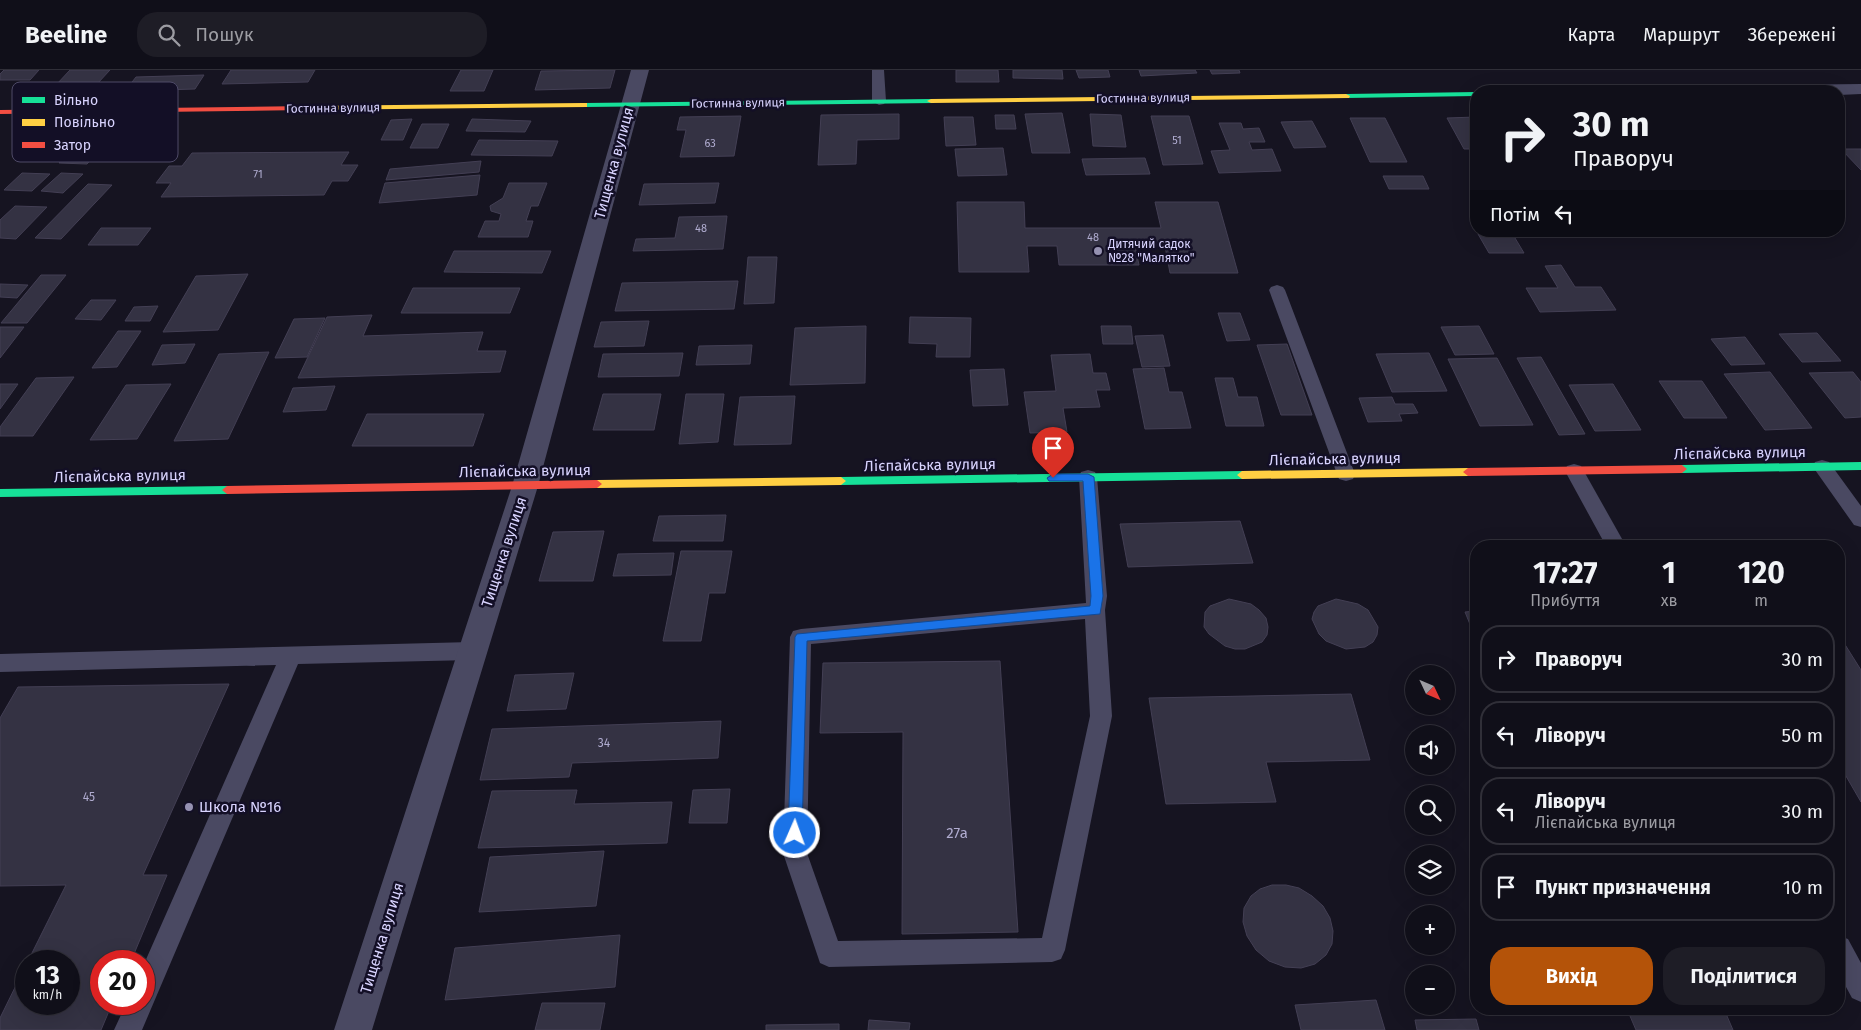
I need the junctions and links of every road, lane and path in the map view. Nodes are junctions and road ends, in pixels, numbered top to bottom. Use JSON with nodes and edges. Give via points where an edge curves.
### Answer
{"nodes":[{"id":1,"x":640,"y":70,"type":"edge"},
{"id":2,"x":878,"y":70,"type":"edge"},
{"id":3,"x":1845,"y":89,"type":"edge"},
{"id":4,"x":1861,"y":89,"type":"edge"},
{"id":5,"x":1470,"y":94,"type":"edge"},
{"id":6,"x":879,"y":101,"type":"junction"},
{"id":7,"x":630,"y":104,"type":"junction"},
{"id":8,"x":178,"y":110,"type":"edge"},
{"id":9,"x":1277,"y":290,"type":"dead end"},
{"id":10,"x":1861,"y":466,"type":"edge"},
{"id":11,"x":1822,"y":467,"type":"junction"},
{"id":12,"x":1574,"y":471,"type":"junction"},
{"id":13,"x":1346,"y":474,"type":"junction"},
{"id":14,"x":1088,"y":477,"type":"junction"},
{"id":15,"x":525,"y":486,"type":"junction"},
{"id":16,"x":0,"y":493,"type":"edge"},
{"id":17,"x":1861,"y":520,"type":"edge"},
{"id":18,"x":1613,"y":540,"type":"edge"},
{"id":19,"x":1095,"y":610,"type":"junction"},
{"id":20,"x":472,"y":651,"type":"junction"},
{"id":21,"x":291,"y":656,"type":"junction"},
{"id":22,"x":0,"y":663,"type":"edge"},
{"id":23,"x":1845,"y":959,"type":"edge"},
{"id":24,"x":155,"y":969,"type":"edge"},
{"id":25,"x":1861,"y":989,"type":"edge"},
{"id":26,"x":135,"y":1015,"type":"edge"},
{"id":27,"x":128,"y":1030,"type":"edge"},
{"id":28,"x":353,"y":1030,"type":"edge"}],
"edges":[{"from":1,"to":7,"type":"street","name":"Тищенка вулиця"},
{"from":2,"to":6,"type":"lane"},
{"from":3,"to":4,"type":"street"},
{"from":5,"to":6,"type":"street","name":"Гостинна вулиця"},
{"from":6,"to":7,"type":"street","name":"Гостинна вулиця"},
{"from":7,"to":8,"type":"street","name":"Гостинна вулиця"},
{"from":7,"to":15,"type":"street","name":"Тищенка вулиця"},
{"from":9,"to":13,"type":"lane"},
{"from":10,"to":11,"type":"street","name":"Лієпайська вулиця"},
{"from":11,"to":12,"type":"street","name":"Лієпайська вулиця"},
{"from":11,"to":17,"type":"lane"},
{"from":12,"to":13,"type":"street","name":"Лієпайська вулиця"},
{"from":12,"to":18,"type":"lane"},
{"from":13,"to":14,"type":"street","name":"Лієпайська вулиця"},
{"from":14,"to":15,"type":"street","name":"Лієпайська вулиця"},
{"from":14,"to":19,"type":"lane","via":[[1097,596]]},
{"from":15,"to":16,"type":"street","name":"Лієпайська вулиця"},
{"from":15,"to":20,"type":"street","name":"Тищенка вулиця"},
{"from":19,"to":19,"type":"lane","via":[[1101,716],[1052,950],[829,954],[794,853],[801,637]]},
{"from":20,"to":21,"type":"lane"},
{"from":20,"to":28,"type":"street","name":"Тищенка вулиця"},
{"from":21,"to":22,"type":"lane"},
{"from":21,"to":24,"type":"lane"},
{"from":23,"to":25,"type":"lane"},
{"from":26,"to":27,"type":"lane"}]}
